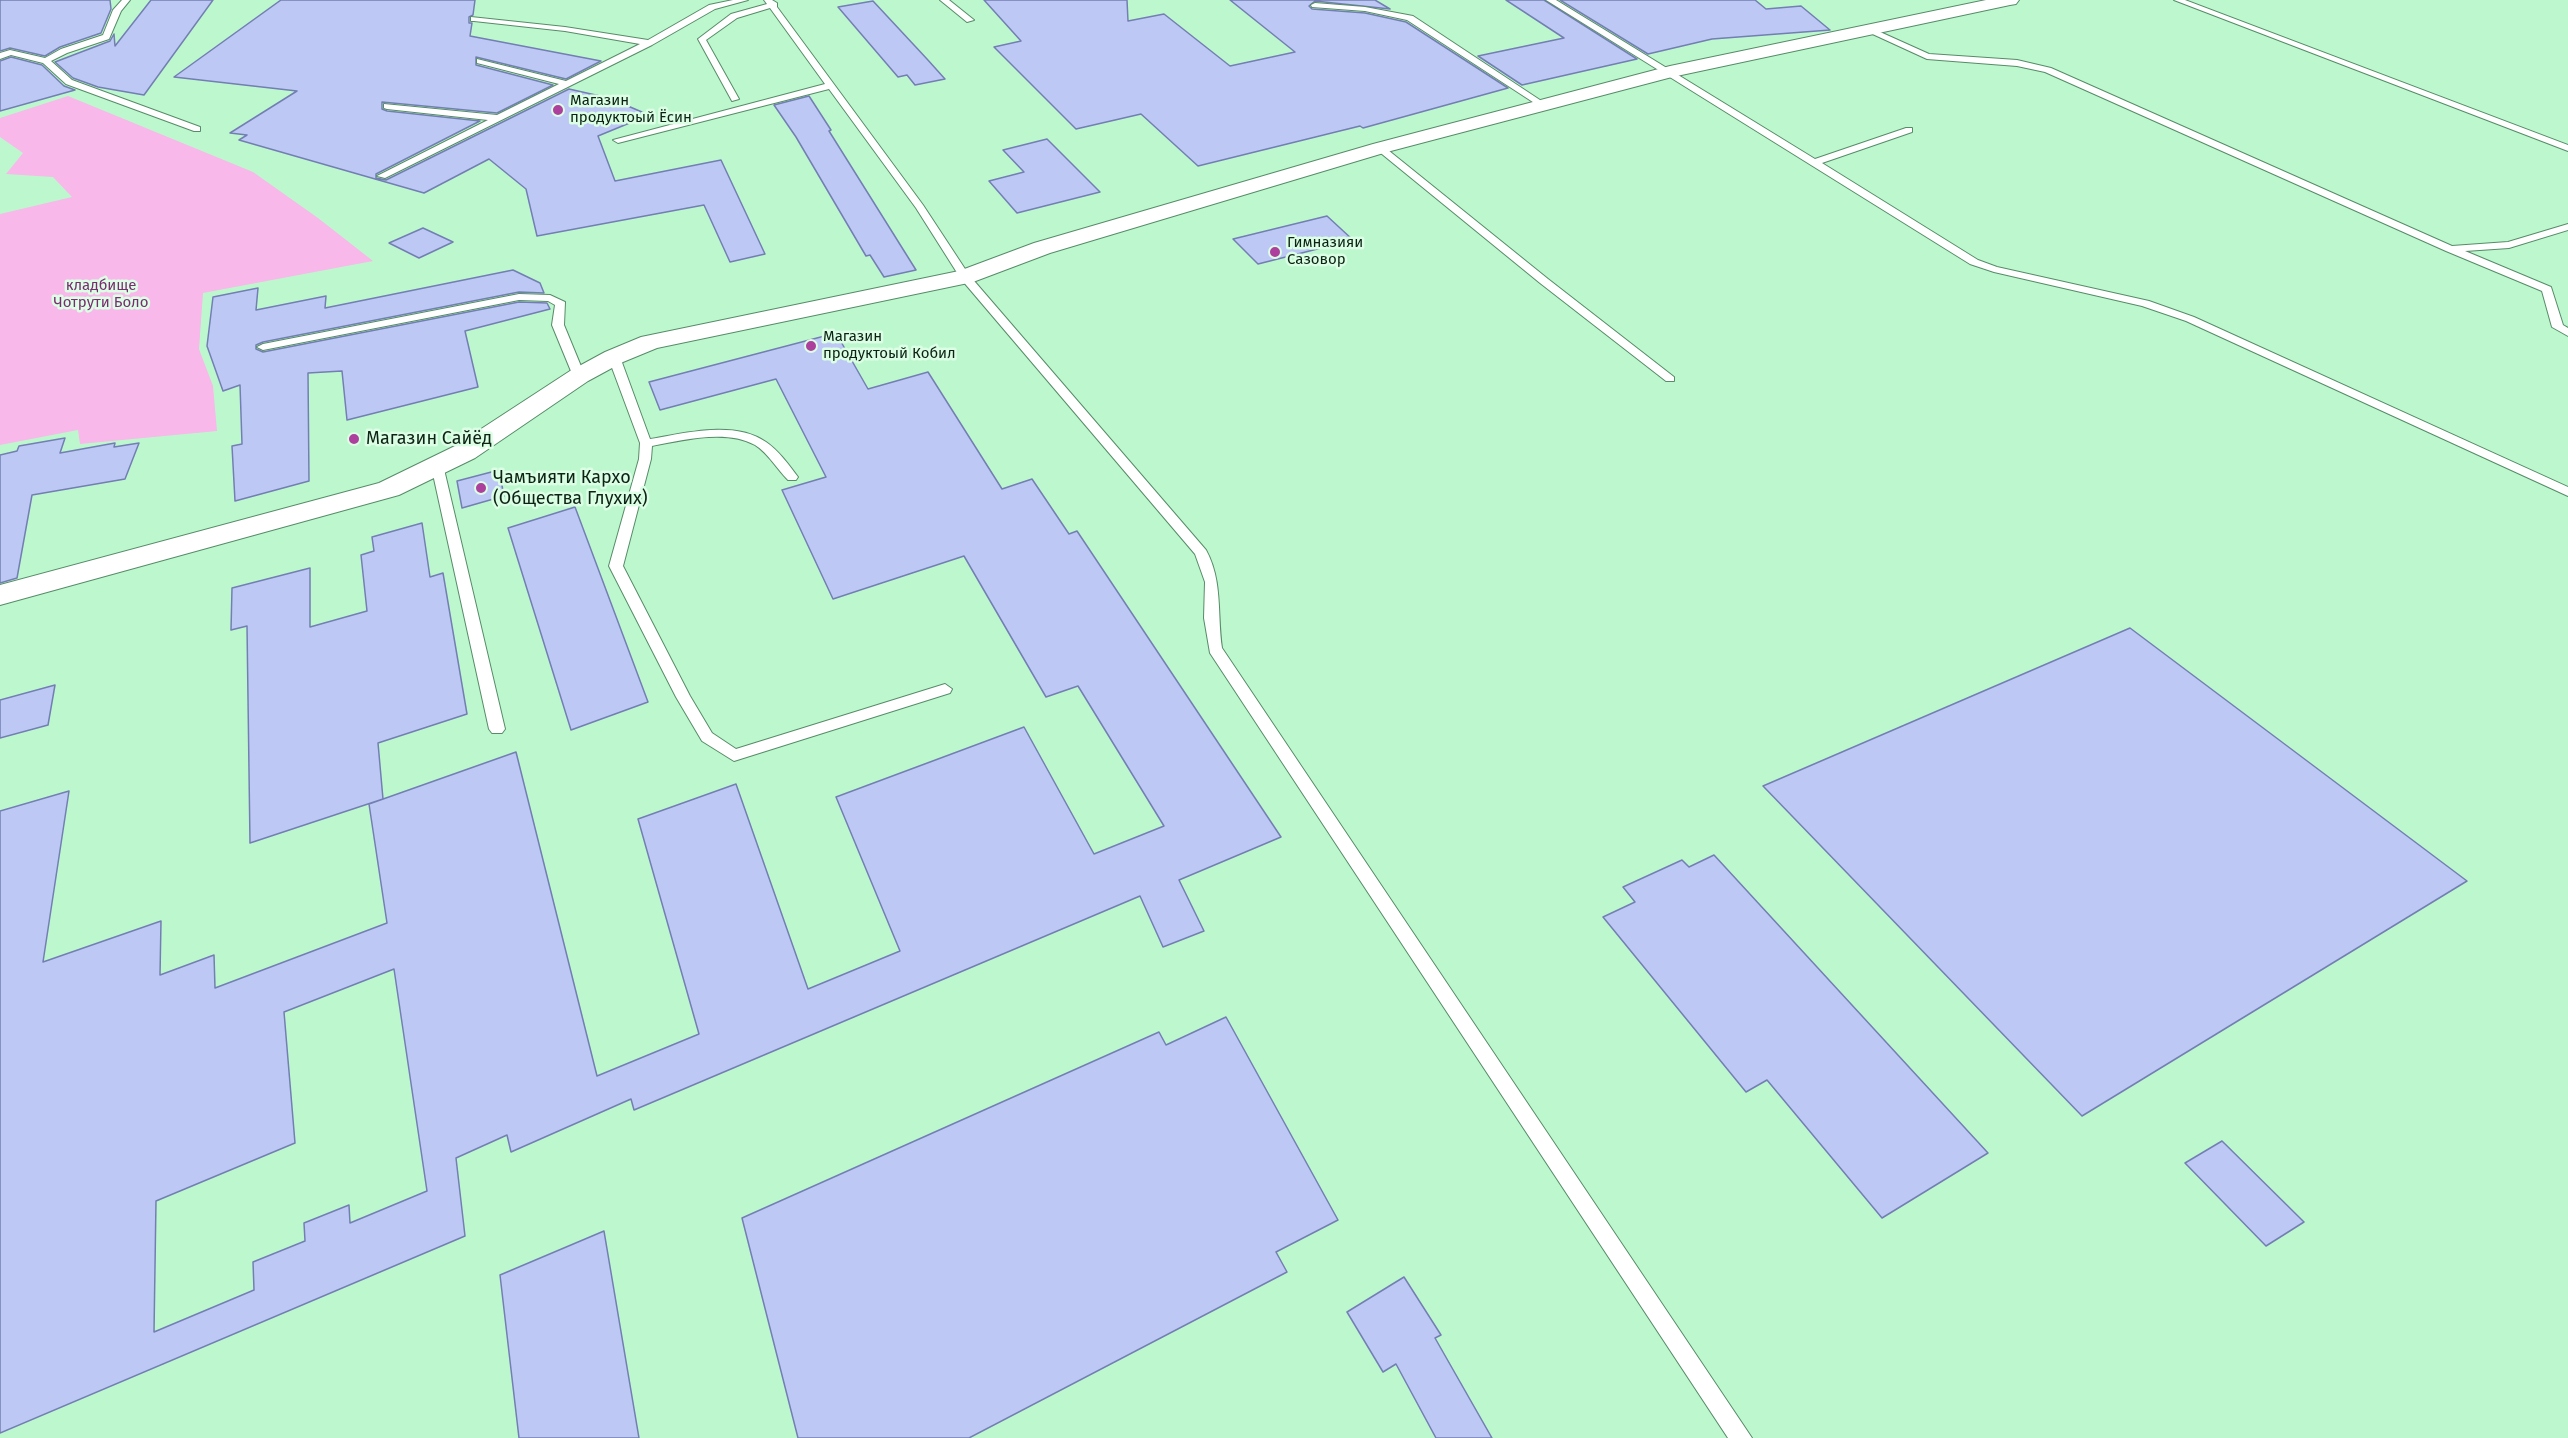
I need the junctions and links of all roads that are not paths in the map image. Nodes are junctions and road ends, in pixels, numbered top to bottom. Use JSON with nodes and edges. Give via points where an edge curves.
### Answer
{"nodes":[{"id":1,"x":126,"y":0,"type":"edge"},
{"id":2,"x":744,"y":0,"type":"edge"},
{"id":3,"x":944,"y":0,"type":"edge"},
{"id":4,"x":1550,"y":0,"type":"edge"},
{"id":5,"x":2010,"y":0,"type":"edge"},
{"id":6,"x":2178,"y":0,"type":"edge"},
{"id":7,"x":771,"y":2,"type":"edge"},
{"id":8,"x":1315,"y":5,"type":"dead end"},
{"id":9,"x":474,"y":19,"type":"dead end"},
{"id":10,"x":970,"y":20,"type":"dead end"},
{"id":11,"x":1869,"y":29,"type":"junction"},
{"id":12,"x":649,"y":43,"type":"junction"},
{"id":13,"x":0,"y":48,"type":"edge"},
{"id":14,"x":10,"y":52,"type":"junction"},
{"id":15,"x":0,"y":56,"type":"edge"},
{"id":16,"x":46,"y":61,"type":"junction"},
{"id":17,"x":480,"y":61,"type":"dead end"},
{"id":18,"x":1670,"y":72,"type":"junction"},
{"id":19,"x":568,"y":84,"type":"junction"},
{"id":20,"x":832,"y":85,"type":"junction"},
{"id":21,"x":735,"y":99,"type":"dead end"},
{"id":22,"x":387,"y":106,"type":"dead end"},
{"id":23,"x":1545,"y":106,"type":"junction"},
{"id":24,"x":496,"y":118,"type":"junction"},
{"id":25,"x":197,"y":129,"type":"dead end"},
{"id":26,"x":1909,"y":130,"type":"dead end"},
{"id":27,"x":618,"y":140,"type":"dead end"},
{"id":28,"x":1380,"y":148,"type":"junction"},
{"id":29,"x":2568,"y":148,"type":"edge"},
{"id":30,"x":1815,"y":162,"type":"junction"},
{"id":31,"x":382,"y":176,"type":"dead end"},
{"id":32,"x":2568,"y":227,"type":"edge"},
{"id":33,"x":2450,"y":249,"type":"junction"},
{"id":34,"x":965,"y":277,"type":"junction"},
{"id":35,"x":2568,"y":333,"type":"edge"},
{"id":36,"x":263,"y":347,"type":"dead end"},
{"id":37,"x":614,"y":357,"type":"junction"},
{"id":38,"x":579,"y":376,"type":"junction"},
{"id":39,"x":1670,"y":379,"type":"dead end"},
{"id":40,"x":646,"y":442,"type":"junction"},
{"id":41,"x":437,"y":465,"type":"junction"},
{"id":42,"x":792,"y":477,"type":"dead end"},
{"id":43,"x":2568,"y":492,"type":"edge"},
{"id":44,"x":0,"y":595,"type":"edge"},
{"id":45,"x":945,"y":689,"type":"dead end"},
{"id":46,"x":497,"y":729,"type":"dead end"},
{"id":47,"x":1741,"y":1438,"type":"edge"}],
"edges":[{"from":1,"to":16,"type":"lane","via":[[117,10],[106,37]]},
{"from":2,"to":12,"type":"lane","via":[[712,7]]},
{"from":3,"to":10,"type":"lane"},
{"from":4,"to":18,"type":"lane"},
{"from":5,"to":11,"type":"street"},
{"from":6,"to":29,"type":"lane"},
{"from":7,"to":20,"type":"lane"},
{"from":7,"to":21,"type":"lane","via":[[734,16],[702,39]]},
{"from":8,"to":23,"type":"lane","via":[[1410,18]]},
{"from":9,"to":12,"type":"lane"},
{"from":11,"to":18,"type":"street"},
{"from":11,"to":33,"type":"lane","via":[[1927,56],[2017,63],[2048,70]]},
{"from":12,"to":19,"type":"lane"},
{"from":13,"to":14,"type":"lane"},
{"from":14,"to":15,"type":"lane"},
{"from":14,"to":16,"type":"lane"},
{"from":16,"to":25,"type":"lane","via":[[69,82]]},
{"from":17,"to":19,"type":"lane"},
{"from":18,"to":23,"type":"street"},
{"from":18,"to":30,"type":"lane"},
{"from":19,"to":24,"type":"lane"},
{"from":20,"to":27,"type":"lane"},
{"from":20,"to":34,"type":"lane"},
{"from":22,"to":24,"type":"lane"},
{"from":23,"to":28,"type":"street"},
{"from":24,"to":31,"type":"lane"},
{"from":26,"to":30,"type":"lane"},
{"from":28,"to":34,"type":"street","via":[[1042,248]]},
{"from":28,"to":39,"type":"lane"},
{"from":30,"to":43,"type":"lane","via":[[1974,262],[2145,303],[2190,319]]},
{"from":32,"to":33,"type":"lane","via":[[2509,245]]},
{"from":33,"to":35,"type":"lane","via":[[2547,290],[2558,327]]},
{"from":34,"to":37,"type":"street","via":[[650,342]]},
{"from":34,"to":47,"type":"lane","via":[[1201,553],[1212,582],[1215,649]]},
{"from":36,"to":38,"type":"lane","via":[[519,297],[550,298],[561,304],[558,325]]},
{"from":37,"to":38,"type":"street"},
{"from":37,"to":40,"type":"lane"},
{"from":38,"to":41,"type":"street","via":[[465,452]]},
{"from":40,"to":42,"type":"lane","via":[[696,434],[730,434],[760,442]]},
{"from":40,"to":45,"type":"lane","via":[[645,459],[616,566],[707,737],[734,755]]},
{"from":41,"to":44,"type":"street","via":[[389,489]]},
{"from":41,"to":46,"type":"lane"}]}
